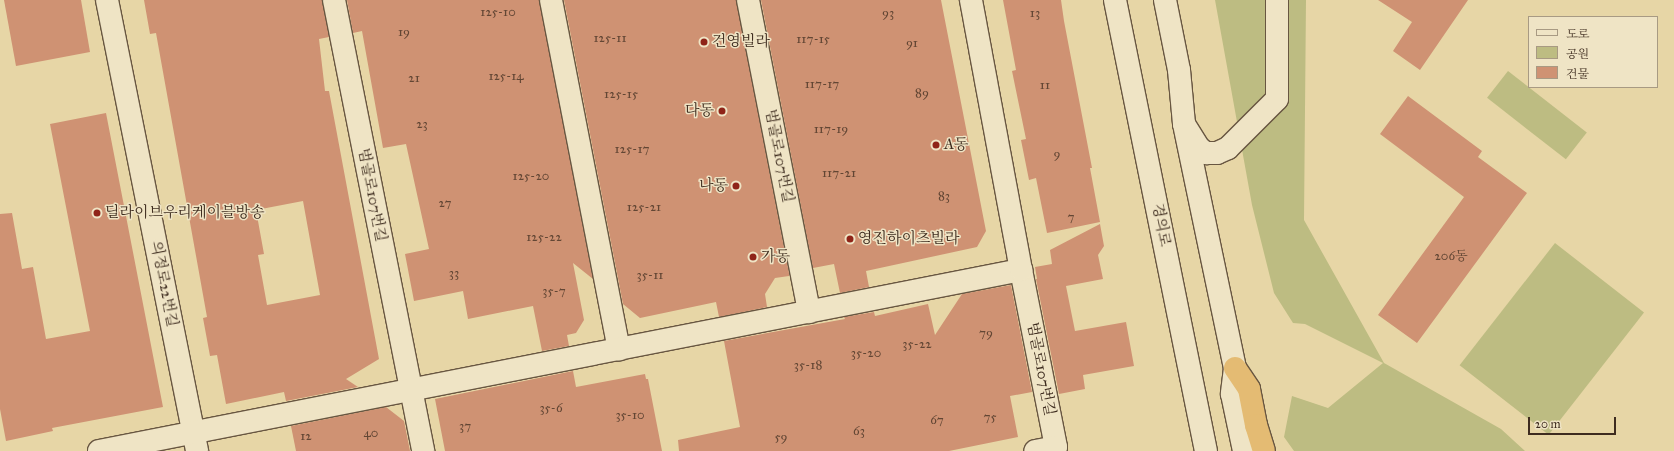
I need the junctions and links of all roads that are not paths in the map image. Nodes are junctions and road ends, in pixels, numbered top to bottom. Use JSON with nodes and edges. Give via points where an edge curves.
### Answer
{"nodes":[{"id":1,"x":108,"y":0,"type":"edge"},
{"id":2,"x":334,"y":0,"type":"edge"},
{"id":3,"x":551,"y":0,"type":"edge"},
{"id":4,"x":748,"y":0,"type":"edge"},
{"id":5,"x":971,"y":0,"type":"edge"},
{"id":6,"x":1115,"y":0,"type":"edge"},
{"id":7,"x":1165,"y":0,"type":"edge"},
{"id":8,"x":1277,"y":0,"type":"edge"},
{"id":9,"x":1184,"y":124,"type":"junction"},
{"id":10,"x":1021,"y":270,"type":"junction"},
{"id":11,"x":809,"y":312,"type":"junction"},
{"id":12,"x":619,"y":349,"type":"junction"},
{"id":13,"x":1235,"y":368,"type":"junction"},
{"id":14,"x":411,"y":390,"type":"junction"},
{"id":15,"x":1195,"y":394,"type":"junction"},
{"id":16,"x":196,"y":442,"type":"edge"},
{"id":17,"x":99,"y":451,"type":"edge"},
{"id":18,"x":423,"y":451,"type":"edge"},
{"id":19,"x":1035,"y":451,"type":"edge"},
{"id":20,"x":1196,"y":451,"type":"edge"},
{"id":21,"x":1206,"y":451,"type":"edge"},
{"id":22,"x":1244,"y":451,"type":"edge"},
{"id":23,"x":1264,"y":451,"type":"edge"}],
"edges":[{"from":1,"to":16,"type":"street","name":"의정로22번길"},
{"from":2,"to":14,"type":"street","name":"범골로107번길"},
{"from":3,"to":12,"type":"street"},
{"from":4,"to":11,"type":"street","name":"범골로107번길"},
{"from":5,"to":10,"type":"street","name":"범골로107번길"},
{"from":6,"to":15,"type":"street","name":"경의로"},
{"from":7,"to":9,"type":"street","via":[[1179,70]]},
{"from":8,"to":9,"type":"street","via":[[1277,98],[1228,148],[1217,153],[1206,153],[1199,148]]},
{"from":9,"to":13,"type":"street"},
{"from":10,"to":11,"type":"street"},
{"from":10,"to":19,"type":"street","name":"범골로107번길","via":[[1056,447]]},
{"from":11,"to":12,"type":"street"},
{"from":12,"to":14,"type":"street"},
{"from":13,"to":22,"type":"street","via":[[1232,394]]},
{"from":13,"to":23,"type":"highway","via":[[1249,389]]},
{"from":14,"to":16,"type":"street"},
{"from":14,"to":18,"type":"street","name":"범골로107번길"},
{"from":15,"to":20,"type":"street"},
{"from":15,"to":21,"type":"street","name":"경의로"},
{"from":16,"to":17,"type":"street"}]}
